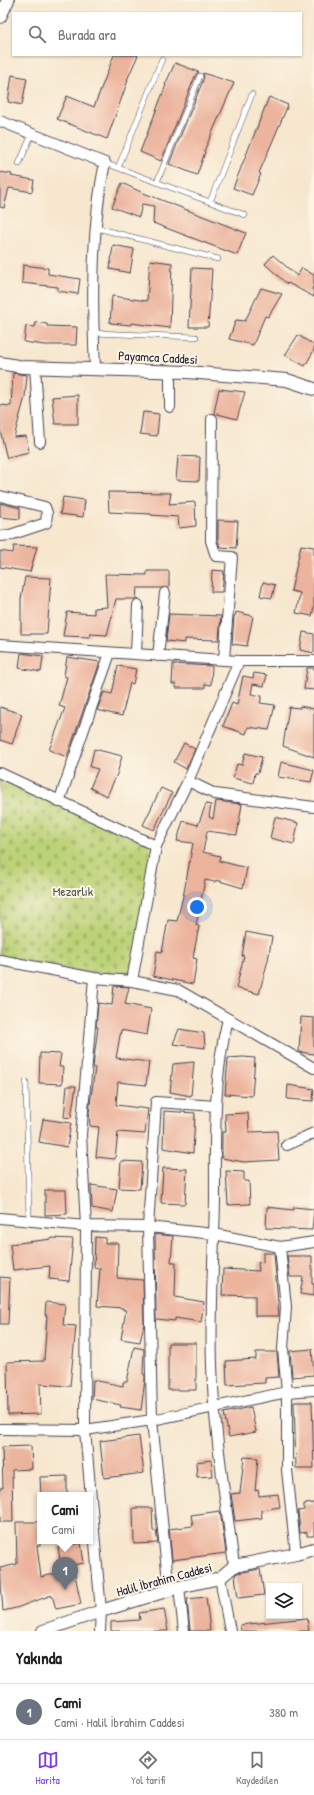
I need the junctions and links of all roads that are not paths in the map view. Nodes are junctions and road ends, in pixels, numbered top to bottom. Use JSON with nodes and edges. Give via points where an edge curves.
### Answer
{"nodes":[{"id":1,"x":8,"y":0,"type":"edge"},
{"id":2,"x":0,"y":17,"type":"edge"},
{"id":3,"x":162,"y":59,"type":"dead end"},
{"id":4,"x":200,"y":76,"type":"dead end"},
{"id":5,"x":252,"y":94,"type":"dead end"},
{"id":6,"x":0,"y":122,"type":"edge"},
{"id":7,"x":32,"y":134,"type":"junction"},
{"id":8,"x":105,"y":163,"type":"junction"},
{"id":9,"x":19,"y":164,"type":"dead end"},
{"id":10,"x":118,"y":168,"type":"junction"},
{"id":11,"x":157,"y":182,"type":"junction"},
{"id":12,"x":210,"y":202,"type":"junction"},
{"id":13,"x":245,"y":215,"type":"dead end"},
{"id":14,"x":97,"y":228,"type":"junction"},
{"id":15,"x":218,"y":259,"type":"dead end"},
{"id":16,"x":94,"y":333,"type":"junction"},
{"id":17,"x":196,"y":337,"type":"dead end"},
{"id":18,"x":0,"y":363,"type":"edge"},
{"id":19,"x":35,"y":367,"type":"junction"},
{"id":20,"x":95,"y":369,"type":"junction"},
{"id":21,"x":170,"y":372,"type":"junction"},
{"id":22,"x":314,"y":389,"type":"edge"},
{"id":23,"x":170,"y":407,"type":"dead end"},
{"id":24,"x":212,"y":419,"type":"dead end"},
{"id":25,"x":40,"y":442,"type":"dead end"},
{"id":26,"x":0,"y":496,"type":"edge"},
{"id":27,"x":0,"y":536,"type":"edge"},
{"id":28,"x":165,"y":593,"type":"dead end"},
{"id":29,"x":138,"y":605,"type":"dead end"},
{"id":30,"x":0,"y":645,"type":"edge"},
{"id":31,"x":110,"y":653,"type":"junction"},
{"id":32,"x":136,"y":654,"type":"junction"},
{"id":33,"x":158,"y":656,"type":"junction"},
{"id":34,"x":224,"y":660,"type":"junction"},
{"id":35,"x":239,"y":661,"type":"junction"},
{"id":36,"x":314,"y":661,"type":"edge"},
{"id":37,"x":0,"y":773,"type":"edge"},
{"id":38,"x":188,"y":781,"type":"junction"},
{"id":39,"x":59,"y":802,"type":"junction"},
{"id":40,"x":314,"y":807,"type":"edge"},
{"id":41,"x":156,"y":846,"type":"junction"},
{"id":42,"x":0,"y":960,"type":"edge"},
{"id":43,"x":94,"y":978,"type":"junction"},
{"id":44,"x":132,"y":981,"type":"junction"},
{"id":45,"x":228,"y":1019,"type":"junction"},
{"id":46,"x":314,"y":1068,"type":"edge"},
{"id":47,"x":26,"y":1082,"type":"dead end"},
{"id":48,"x":216,"y":1106,"type":"junction"},
{"id":49,"x":314,"y":1133,"type":"edge"},
{"id":50,"x":287,"y":1145,"type":"dead end"},
{"id":51,"x":0,"y":1218,"type":"edge"},
{"id":52,"x":29,"y":1222,"type":"junction"},
{"id":53,"x":86,"y":1226,"type":"junction"},
{"id":54,"x":148,"y":1227,"type":"junction"},
{"id":55,"x":214,"y":1234,"type":"junction"},
{"id":56,"x":314,"y":1242,"type":"edge"},
{"id":57,"x":280,"y":1247,"type":"junction"},
{"id":58,"x":314,"y":1390,"type":"edge"},
{"id":59,"x":287,"y":1392,"type":"junction"},
{"id":60,"x":214,"y":1407,"type":"junction"},
{"id":61,"x":152,"y":1420,"type":"junction"},
{"id":62,"x":0,"y":1429,"type":"edge"},
{"id":63,"x":85,"y":1430,"type":"junction"},
{"id":64,"x":90,"y":1492,"type":"edge"},
{"id":65,"x":93,"y":1520,"type":"edge"},
{"id":66,"x":314,"y":1549,"type":"edge"},
{"id":67,"x":296,"y":1554,"type":"junction"},
{"id":68,"x":234,"y":1566,"type":"junction"},
{"id":69,"x":220,"y":1578,"type":"junction"},
{"id":70,"x":174,"y":1589,"type":"junction"},
{"id":71,"x":101,"y":1611,"type":"junction"},
{"id":72,"x":42,"y":1631,"type":"edge"},
{"id":73,"x":100,"y":1631,"type":"edge"},
{"id":74,"x":184,"y":1631,"type":"edge"},
{"id":75,"x":230,"y":1631,"type":"edge"}],
"edges":[{"from":1,"to":2,"type":"street"},
{"from":3,"to":10,"type":"lane"},
{"from":4,"to":11,"type":"lane"},
{"from":5,"to":12,"type":"lane"},
{"from":6,"to":7,"type":"street"},
{"from":7,"to":8,"type":"street"},
{"from":7,"to":9,"type":"lane"},
{"from":8,"to":10,"type":"lane"},
{"from":8,"to":14,"type":"street","via":[[100,183]]},
{"from":10,"to":11,"type":"lane"},
{"from":11,"to":12,"type":"lane"},
{"from":12,"to":13,"type":"lane"},
{"from":14,"to":15,"type":"lane"},
{"from":14,"to":16,"type":"street"},
{"from":16,"to":17,"type":"lane"},
{"from":16,"to":20,"type":"street"},
{"from":18,"to":19,"type":"street","name":"Payamca Caddesi"},
{"from":19,"to":20,"type":"street","name":"Payamca Caddesi"},
{"from":19,"to":25,"type":"street"},
{"from":20,"to":21,"type":"street","name":"Payamca Caddesi"},
{"from":21,"to":22,"type":"street","name":"Payamca Caddesi","via":[[287,380]]},
{"from":21,"to":23,"type":"street"},
{"from":24,"to":34,"type":"street","via":[[211,541],[216,556],[232,558]]},
{"from":26,"to":27,"type":"street","via":[[46,507],[47,513],[46,523]]},
{"from":28,"to":33,"type":"street"},
{"from":29,"to":32,"type":"street"},
{"from":30,"to":31,"type":"street"},
{"from":31,"to":32,"type":"street"},
{"from":31,"to":39,"type":"street"},
{"from":32,"to":33,"type":"street"},
{"from":33,"to":34,"type":"street"},
{"from":34,"to":35,"type":"street"},
{"from":35,"to":36,"type":"street"},
{"from":35,"to":38,"type":"street"},
{"from":37,"to":39,"type":"street"},
{"from":38,"to":40,"type":"street","via":[[215,794]]},
{"from":38,"to":41,"type":"street"},
{"from":39,"to":41,"type":"street"},
{"from":41,"to":44,"type":"street"},
{"from":42,"to":43,"type":"street"},
{"from":43,"to":44,"type":"street"},
{"from":43,"to":53,"type":"street","via":[[81,1135]]},
{"from":44,"to":45,"type":"street","via":[[178,990]]},
{"from":45,"to":46,"type":"street"},
{"from":45,"to":48,"type":"street"},
{"from":47,"to":52,"type":"lane"},
{"from":48,"to":54,"type":"street","via":[[156,1102]]},
{"from":48,"to":55,"type":"street"},
{"from":49,"to":50,"type":"street"},
{"from":51,"to":52,"type":"street"},
{"from":52,"to":53,"type":"street"},
{"from":53,"to":54,"type":"street"},
{"from":53,"to":63,"type":"street"},
{"from":54,"to":55,"type":"street"},
{"from":54,"to":61,"type":"street"},
{"from":55,"to":57,"type":"street"},
{"from":55,"to":60,"type":"street","via":[[211,1291]]},
{"from":56,"to":57,"type":"street"},
{"from":57,"to":59,"type":"street","via":[[286,1307],[283,1349]]},
{"from":58,"to":59,"type":"street"},
{"from":59,"to":60,"type":"street"},
{"from":59,"to":67,"type":"street","via":[[287,1470]]},
{"from":60,"to":61,"type":"street"},
{"from":60,"to":68,"type":"street"},
{"from":61,"to":63,"type":"street"},
{"from":61,"to":70,"type":"street"},
{"from":62,"to":63,"type":"street"},
{"from":63,"to":64,"type":"street"},
{"from":65,"to":71,"type":"street"},
{"from":66,"to":67,"type":"street","name":"Halil İbrahim Caddesi"},
{"from":67,"to":68,"type":"street","name":"Halil İbrahim Caddesi"},
{"from":68,"to":69,"type":"street","name":"Halil İbrahim Caddesi"},
{"from":69,"to":70,"type":"street","name":"Halil İbrahim Caddesi"},
{"from":69,"to":75,"type":"street"},
{"from":70,"to":71,"type":"street","name":"Halil İbrahim Caddesi"},
{"from":70,"to":74,"type":"street"},
{"from":71,"to":72,"type":"street","name":"Halil İbrahim Caddesi"},
{"from":71,"to":73,"type":"street"}]}
